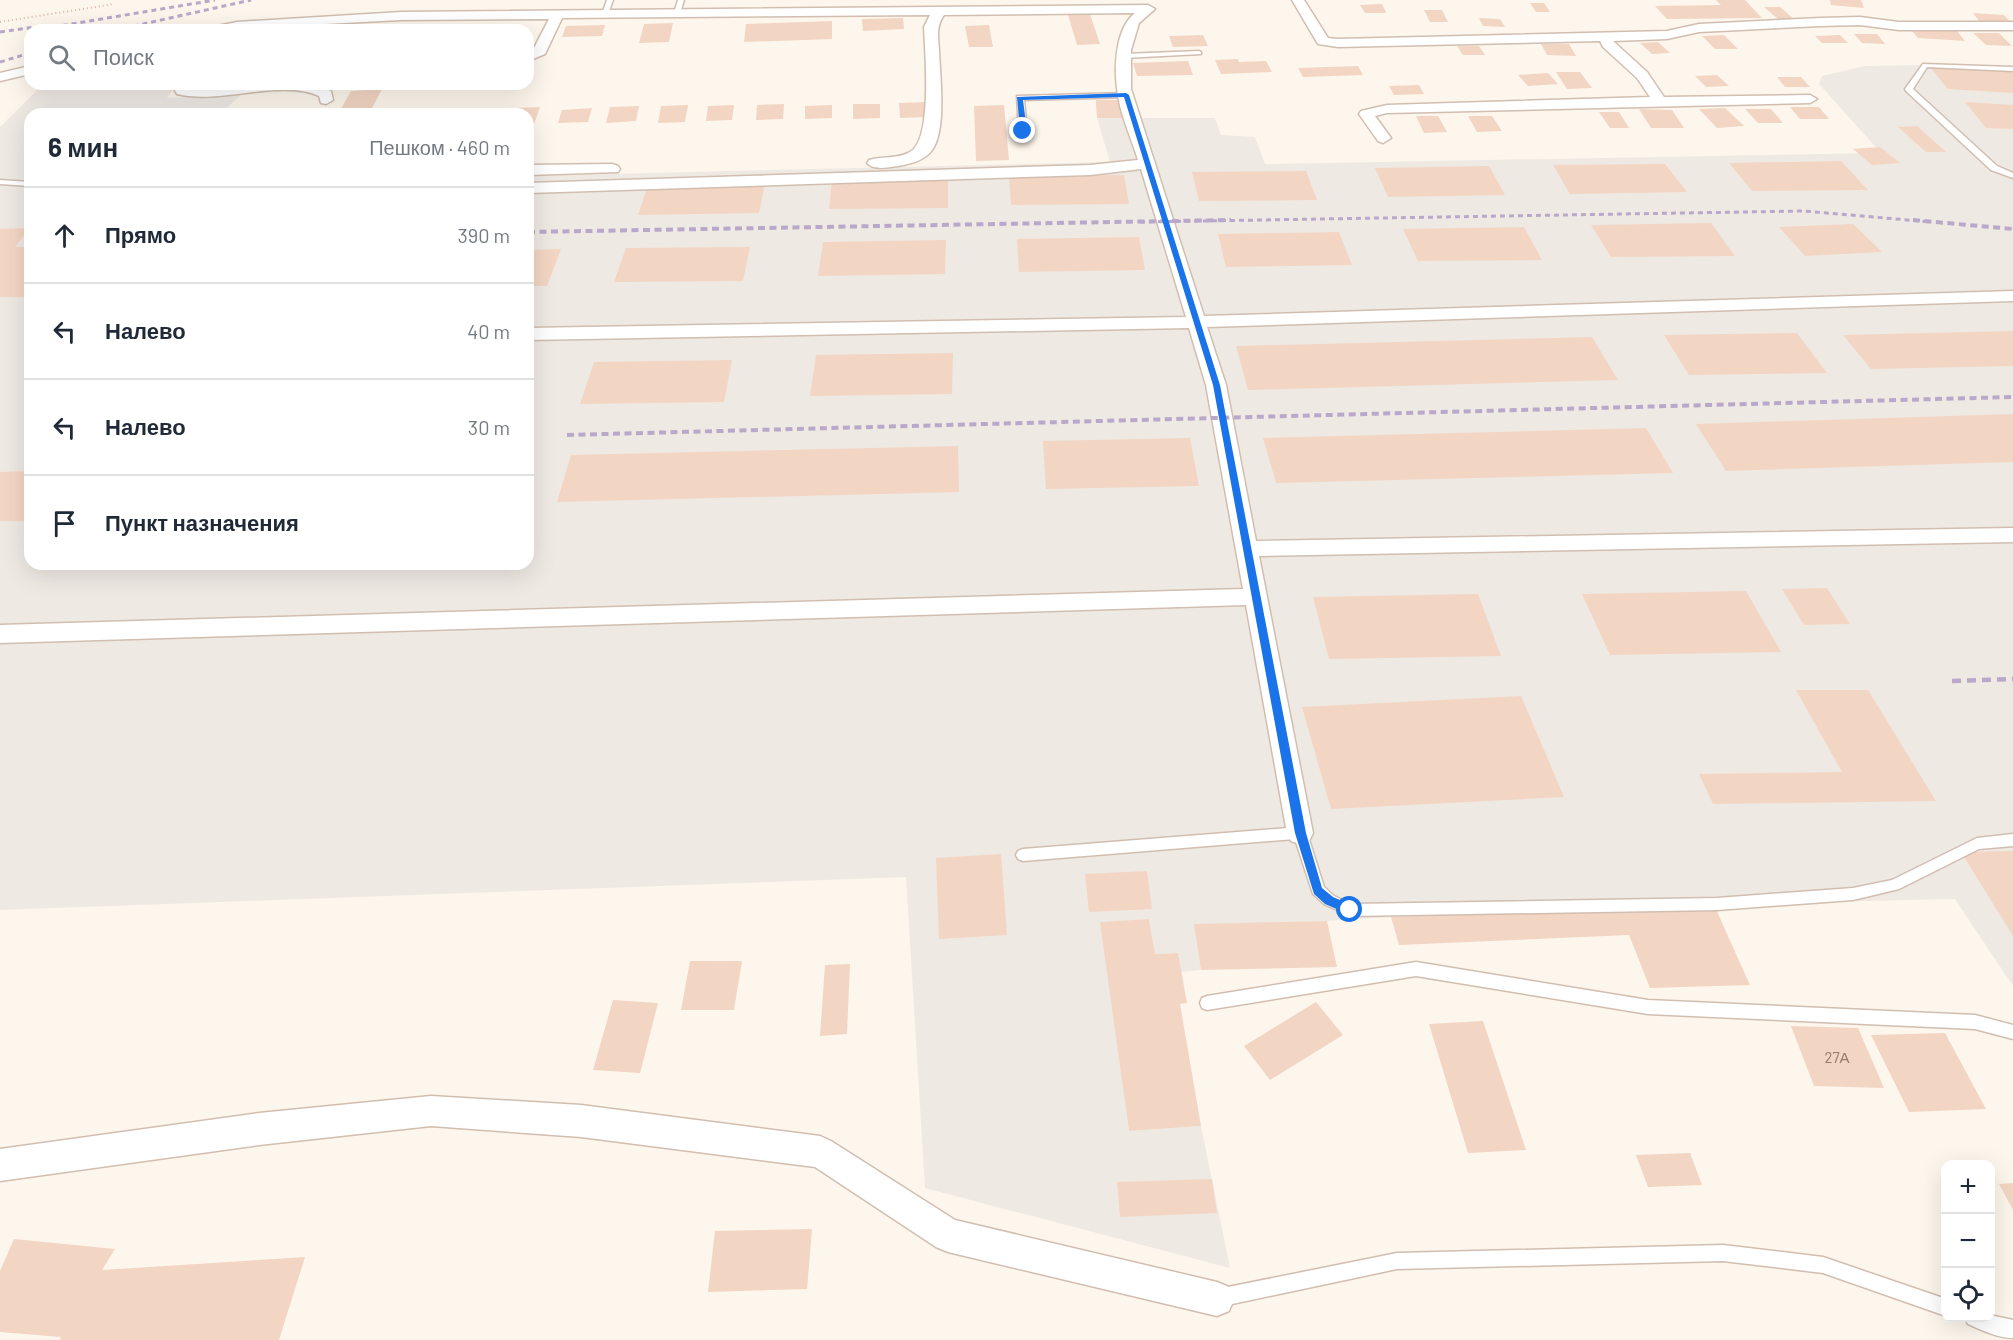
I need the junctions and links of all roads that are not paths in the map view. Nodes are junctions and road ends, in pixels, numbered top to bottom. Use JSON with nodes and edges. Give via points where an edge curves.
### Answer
{"nodes":[{"id":1,"x":610,"y":0,"type":"edge"},
{"id":2,"x":681,"y":0,"type":"edge"},
{"id":3,"x":892,"y":0,"type":"edge"},
{"id":4,"x":1034,"y":0,"type":"edge"},
{"id":5,"x":1298,"y":0,"type":"edge"},
{"id":6,"x":1147,"y":4,"type":"edge"},
{"id":7,"x":1062,"y":9,"type":"junction"},
{"id":8,"x":940,"y":11,"type":"junction"},
{"id":9,"x":828,"y":12,"type":"junction"},
{"id":10,"x":605,"y":14,"type":"junction"},
{"id":11,"x":677,"y":14,"type":"junction"},
{"id":12,"x":557,"y":15,"type":"junction"},
{"id":13,"x":444,"y":16,"type":"junction"},
{"id":14,"x":308,"y":24,"type":"edge"},
{"id":15,"x":439,"y":24,"type":"edge"},
{"id":16,"x":2013,"y":26,"type":"edge"},
{"id":17,"x":1605,"y":37,"type":"junction"},
{"id":18,"x":1199,"y":53,"type":"dead end"},
{"id":19,"x":534,"y":54,"type":"edge"},
{"id":20,"x":1124,"y":56,"type":"junction"},
{"id":21,"x":2013,"y":69,"type":"edge"},
{"id":22,"x":24,"y":71,"type":"edge"},
{"id":23,"x":0,"y":77,"type":"edge"},
{"id":24,"x":0,"y":90,"type":"edge"},
{"id":25,"x":181,"y":90,"type":"edge"},
{"id":26,"x":238,"y":90,"type":"edge"},
{"id":27,"x":320,"y":90,"type":"edge"},
{"id":28,"x":1126,"y":95,"type":"junction"},
{"id":29,"x":1810,"y":99,"type":"dead end"},
{"id":30,"x":326,"y":100,"type":"dead end"},
{"id":31,"x":1660,"y":101,"type":"junction"},
{"id":32,"x":1023,"y":131,"type":"dead end"},
{"id":33,"x":1383,"y":138,"type":"dead end"},
{"id":34,"x":1147,"y":164,"type":"junction"},
{"id":35,"x":696,"y":167,"type":"dead end"},
{"id":36,"x":627,"y":169,"type":"dead end"},
{"id":37,"x":534,"y":170,"type":"edge"},
{"id":38,"x":2013,"y":176,"type":"edge"},
{"id":39,"x":0,"y":182,"type":"edge"},
{"id":40,"x":24,"y":184,"type":"edge"},
{"id":41,"x":534,"y":188,"type":"edge"},
{"id":42,"x":2013,"y":296,"type":"edge"},
{"id":43,"x":1197,"y":322,"type":"junction"},
{"id":44,"x":534,"y":334,"type":"edge"},
{"id":45,"x":2013,"y":535,"type":"edge"},
{"id":46,"x":1247,"y":549,"type":"junction"},
{"id":47,"x":1256,"y":597,"type":"junction"},
{"id":48,"x":0,"y":634,"type":"edge"},
{"id":49,"x":1300,"y":833,"type":"junction"},
{"id":50,"x":2013,"y":840,"type":"edge"},
{"id":51,"x":1023,"y":855,"type":"dead end"},
{"id":52,"x":1207,"y":1003,"type":"dead end"},
{"id":53,"x":2013,"y":1032,"type":"edge"},
{"id":54,"x":0,"y":1165,"type":"edge"},
{"id":55,"x":1217,"y":1299,"type":"joint"},
{"id":56,"x":1941,"y":1306,"type":"edge"},
{"id":57,"x":1988,"y":1322,"type":"edge"},
{"id":58,"x":2013,"y":1329,"type":"edge"}],
"edges":[{"from":1,"to":10,"type":"lane"},
{"from":2,"to":11,"type":"lane"},
{"from":3,"to":9,"type":"street"},
{"from":4,"to":7,"type":"street"},
{"from":5,"to":17,"type":"street","via":[[1323,41],[1338,44]]},
{"from":6,"to":7,"type":"street"},
{"from":6,"to":20,"type":"street","via":[[1132,21]]},
{"from":7,"to":8,"type":"street"},
{"from":8,"to":9,"type":"street"},
{"from":8,"to":35,"type":"street","via":[[931,27],[932,123],[928,145],[917,155],[870,164]]},
{"from":9,"to":11,"type":"street"},
{"from":10,"to":11,"type":"street"},
{"from":10,"to":12,"type":"street"},
{"from":12,"to":13,"type":"street"},
{"from":12,"to":19,"type":"street","via":[[540,51]]},
{"from":13,"to":14,"type":"street"},
{"from":13,"to":15,"type":"street"},
{"from":16,"to":17,"type":"street","via":[[1899,27],[1860,21],[1821,22]]},
{"from":17,"to":31,"type":"street","via":[[1642,75]]},
{"from":18,"to":20,"type":"lane"},
{"from":20,"to":28,"type":"street"},
{"from":21,"to":38,"type":"lane","via":[[1925,65],[1909,90],[1994,168]]},
{"from":22,"to":23,"type":"street"},
{"from":22,"to":24,"type":"street"},
{"from":25,"to":26,"type":"street","via":[[197,94]]},
{"from":27,"to":30,"type":"street","via":[[326,94]]},
{"from":28,"to":32,"type":"lane","via":[[1020,98]]},
{"from":28,"to":34,"type":"street"},
{"from":29,"to":31,"type":"street"},
{"from":31,"to":33,"type":"street","via":[[1387,109],[1366,114]]},
{"from":34,"to":41,"type":"street","via":[[1090,170]]},
{"from":34,"to":43,"type":"street"},
{"from":36,"to":37,"type":"street"},
{"from":39,"to":40,"type":"lane"},
{"from":42,"to":43,"type":"street"},
{"from":43,"to":44,"type":"street"},
{"from":43,"to":46,"type":"street","via":[[1216,385]]},
{"from":45,"to":46,"type":"street"},
{"from":46,"to":47,"type":"street"},
{"from":47,"to":48,"type":"street"},
{"from":47,"to":49,"type":"street"},
{"from":49,"to":50,"type":"lane","via":[[1318,890],[1350,910],[1717,904],[1853,894],[1894,885],[1977,844]]},
{"from":49,"to":51,"type":"lane"},
{"from":52,"to":53,"type":"lane","via":[[1416,969],[1648,1007],[1975,1023]]},
{"from":54,"to":55,"type":"street","via":[[259,1129],[431,1111],[581,1121],[820,1152],[948,1235]]},
{"from":55,"to":56,"type":"lane","via":[[1397,1261],[1723,1253],[1823,1264]]},
{"from":57,"to":58,"type":"lane"}]}
